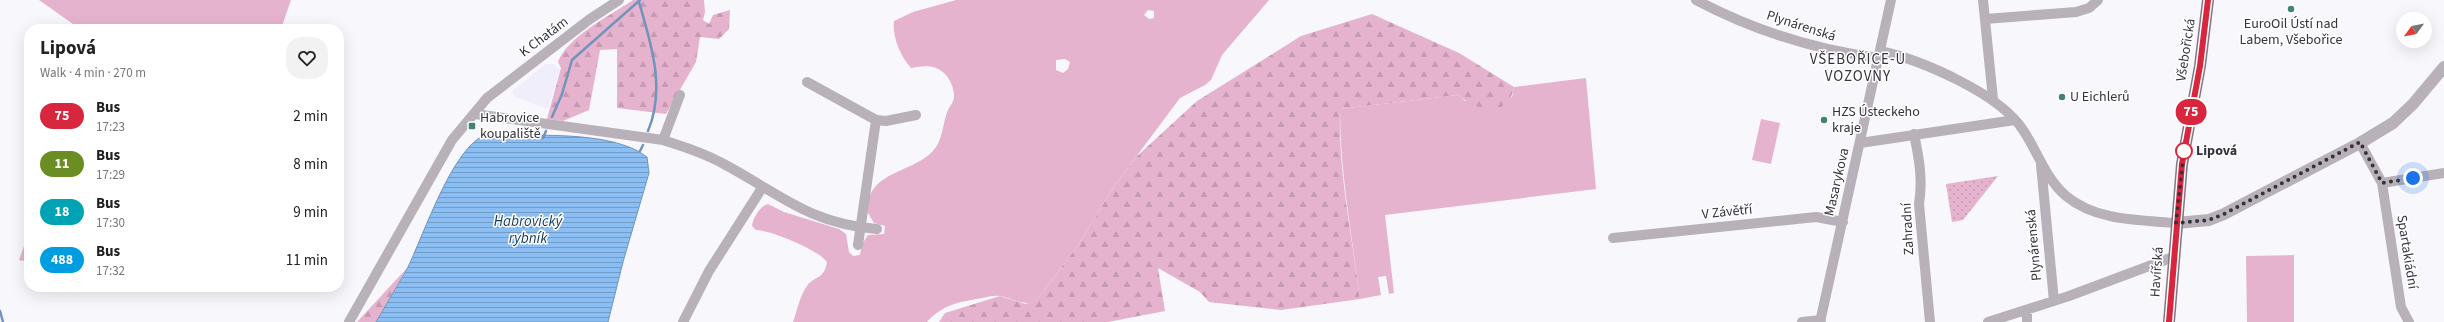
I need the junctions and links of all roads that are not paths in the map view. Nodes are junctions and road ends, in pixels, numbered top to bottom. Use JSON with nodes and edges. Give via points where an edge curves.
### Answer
{"nodes":[{"id":1,"x":620,"y":0,"type":"edge"},
{"id":2,"x":1696,"y":0,"type":"edge"},
{"id":3,"x":1891,"y":0,"type":"edge"},
{"id":4,"x":1983,"y":0,"type":"edge"},
{"id":5,"x":2098,"y":0,"type":"edge"},
{"id":6,"x":2208,"y":0,"type":"edge"},
{"id":7,"x":1985,"y":19,"type":"junction"},
{"id":8,"x":1880,"y":54,"type":"junction"},
{"id":9,"x":2444,"y":67,"type":"edge"},
{"id":10,"x":807,"y":82,"type":"dead end"},
{"id":11,"x":680,"y":95,"type":"dead end"},
{"id":12,"x":1993,"y":99,"type":"junction"},
{"id":13,"x":475,"y":114,"type":"junction"},
{"id":14,"x":916,"y":115,"type":"dead end"},
{"id":15,"x":876,"y":120,"type":"junction"},
{"id":16,"x":2015,"y":120,"type":"junction"},
{"id":17,"x":1914,"y":134,"type":"junction"},
{"id":18,"x":663,"y":140,"type":"junction"},
{"id":19,"x":2360,"y":142,"type":"junction"},
{"id":20,"x":1860,"y":143,"type":"junction"},
{"id":21,"x":2041,"y":163,"type":"junction"},
{"id":22,"x":2444,"y":173,"type":"edge"},
{"id":23,"x":2382,"y":183,"type":"junction"},
{"id":24,"x":762,"y":188,"type":"junction"},
{"id":25,"x":1843,"y":222,"type":"junction"},
{"id":26,"x":2176,"y":223,"type":"junction"},
{"id":27,"x":860,"y":227,"type":"junction"},
{"id":28,"x":877,"y":229,"type":"dead end"},
{"id":29,"x":1613,"y":238,"type":"dead end"},
{"id":30,"x":858,"y":245,"type":"dead end"},
{"id":31,"x":2173,"y":257,"type":"junction"},
{"id":32,"x":2054,"y":301,"type":"junction"},
{"id":33,"x":2027,"y":310,"type":"junction"},
{"id":34,"x":1820,"y":321,"type":"edge"},
{"id":35,"x":349,"y":322,"type":"edge"},
{"id":36,"x":683,"y":322,"type":"edge"},
{"id":37,"x":1802,"y":322,"type":"edge"},
{"id":38,"x":1930,"y":322,"type":"edge"},
{"id":39,"x":1988,"y":322,"type":"edge"},
{"id":40,"x":2027,"y":322,"type":"edge"},
{"id":41,"x":2169,"y":322,"type":"edge"},
{"id":42,"x":2409,"y":322,"type":"edge"}],
"edges":[{"from":1,"to":13,"type":"street","name":"K Chatám","via":[[590,19],[487,98]]},
{"from":2,"to":8,"type":"street","name":"Plynárenská","via":[[1772,33],[1837,52]]},
{"from":3,"to":8,"type":"street","name":"Masarykova"},
{"from":4,"to":7,"type":"street"},
{"from":5,"to":7,"type":"street","via":[[2089,8],[2076,12]]},
{"from":6,"to":26,"type":"main road","name":"Všebořická","via":[[2200,66],[2182,164]]},
{"from":7,"to":12,"type":"street"},
{"from":8,"to":12,"type":"street","name":"Plynárenská","via":[[1904,57],[1949,76]]},
{"from":8,"to":20,"type":"street","name":"Masarykova"},
{"from":9,"to":19,"type":"street","via":[[2393,123]]},
{"from":10,"to":15,"type":"street"},
{"from":11,"to":18,"type":"street"},
{"from":12,"to":16,"type":"street","name":"Plynárenská"},
{"from":13,"to":18,"type":"street"},
{"from":13,"to":35,"type":"street","name":"K Chatám","via":[[452,140]]},
{"from":14,"to":15,"type":"street","via":[[886,121]]},
{"from":15,"to":27,"type":"street"},
{"from":16,"to":17,"type":"street"},
{"from":16,"to":21,"type":"street","name":"Plynárenská"},
{"from":17,"to":20,"type":"street"},
{"from":17,"to":38,"type":"street","name":"Zahradní","via":[[1921,172],[1919,204]]},
{"from":18,"to":24,"type":"street","via":[[719,161]]},
{"from":19,"to":23,"type":"street","name":"Spartakiádní"},
{"from":19,"to":26,"type":"street","via":[[2224,214],[2209,220]]},
{"from":20,"to":25,"type":"street","name":"Masarykova"},
{"from":21,"to":26,"type":"street","name":"Plynárenská","via":[[2051,181],[2066,196],[2085,207],[2126,220]]},
{"from":21,"to":32,"type":"street","name":"Plynárenská"},
{"from":22,"to":23,"type":"street"},
{"from":23,"to":42,"type":"street","name":"Spartakiádní","via":[[2401,307]]},
{"from":24,"to":27,"type":"street","via":[[812,215]]},
{"from":24,"to":36,"type":"street","via":[[710,271]]},
{"from":25,"to":29,"type":"street","name":"V Závětří","via":[[1816,217]]},
{"from":25,"to":34,"type":"street","name":"Masarykova"},
{"from":26,"to":31,"type":"main road","name":"Havířská"},
{"from":27,"to":28,"type":"street"},
{"from":27,"to":30,"type":"street"},
{"from":31,"to":32,"type":"street"},
{"from":31,"to":41,"type":"main road","name":"Havířská"},
{"from":32,"to":33,"type":"street"},
{"from":33,"to":39,"type":"street"},
{"from":33,"to":40,"type":"street"},
{"from":34,"to":37,"type":"street"}]}
